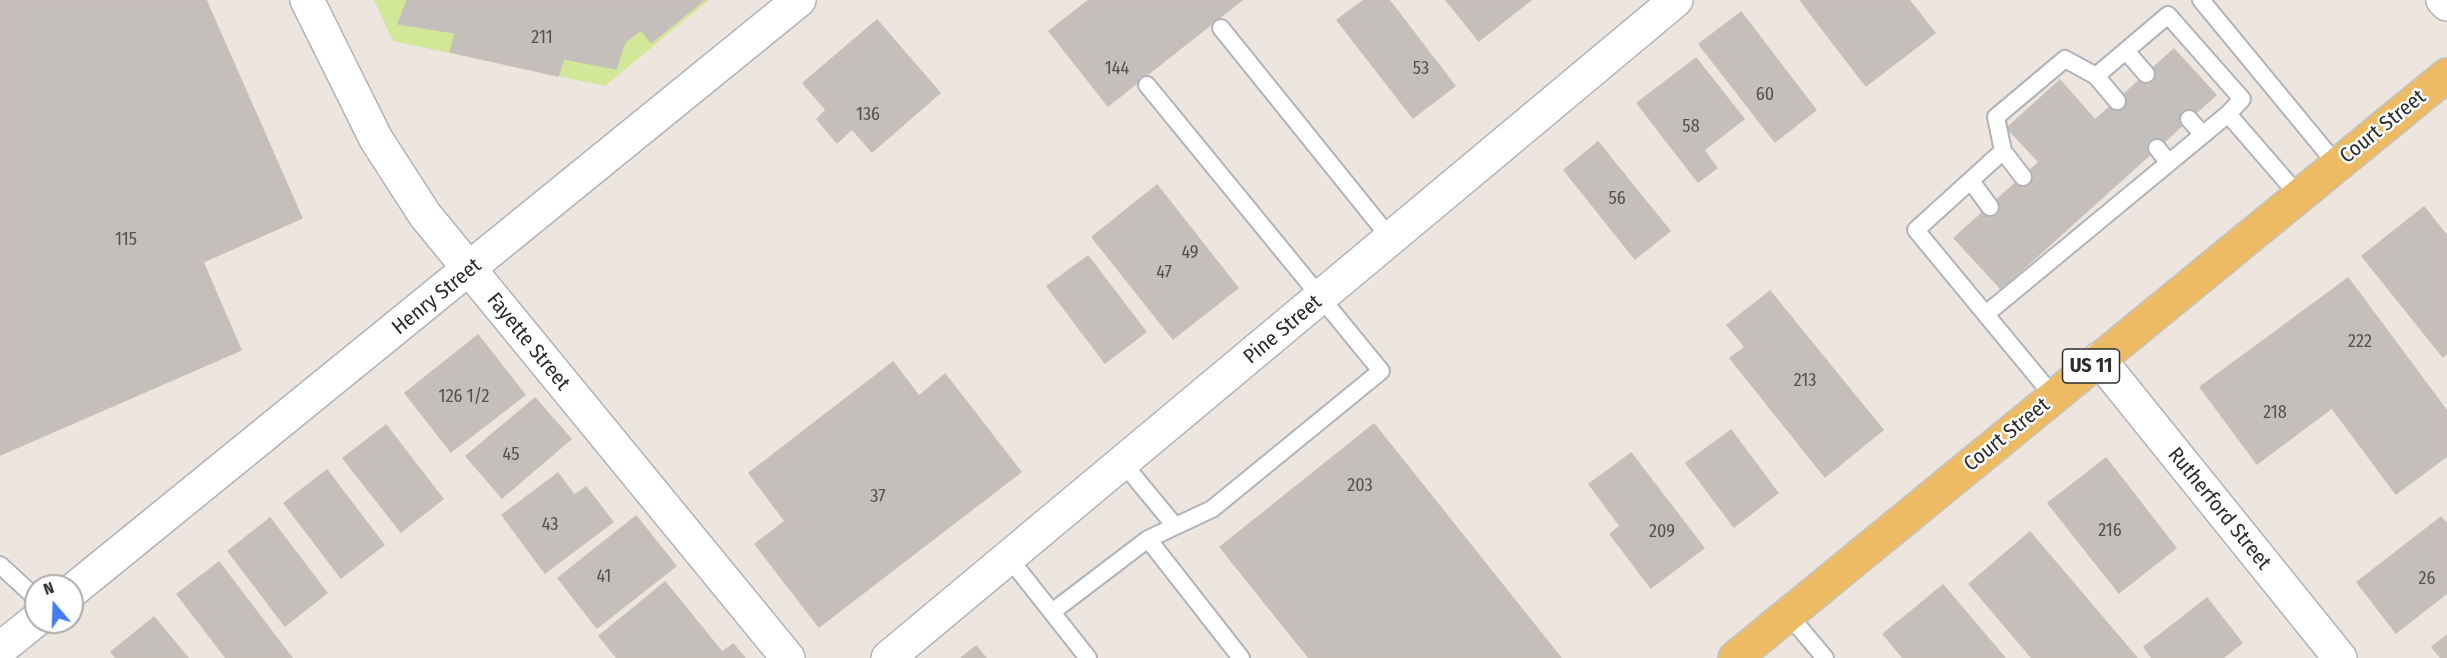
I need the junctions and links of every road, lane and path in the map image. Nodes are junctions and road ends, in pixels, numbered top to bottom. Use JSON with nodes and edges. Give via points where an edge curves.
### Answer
{"nodes":[{"id":1,"x":307,"y":0,"type":"edge"},
{"id":2,"x":799,"y":0,"type":"edge"},
{"id":3,"x":1676,"y":0,"type":"edge"},
{"id":4,"x":2201,"y":0,"type":"edge"},
{"id":5,"x":2444,"y":0,"type":"edge"},
{"id":6,"x":2447,"y":4,"type":"edge"},
{"id":7,"x":2168,"y":8,"type":"edge"},
{"id":8,"x":1221,"y":28,"type":"dead end"},
{"id":9,"x":2126,"y":51,"type":"junction"},
{"id":10,"x":2146,"y":74,"type":"dead end"},
{"id":11,"x":2447,"y":75,"type":"edge"},
{"id":12,"x":2096,"y":76,"type":"junction"},
{"id":13,"x":1147,"y":85,"type":"dead end"},
{"id":14,"x":2117,"y":101,"type":"dead end"},
{"id":15,"x":2228,"y":114,"type":"junction"},
{"id":16,"x":2189,"y":119,"type":"dead end"},
{"id":17,"x":2204,"y":135,"type":"junction"},
{"id":18,"x":2157,"y":148,"type":"dead end"},
{"id":19,"x":2003,"y":151,"type":"junction"},
{"id":20,"x":2169,"y":163,"type":"junction"},
{"id":21,"x":2337,"y":165,"type":"junction"},
{"id":22,"x":2023,"y":177,"type":"dead end"},
{"id":23,"x":1971,"y":181,"type":"junction"},
{"id":24,"x":2299,"y":196,"type":"junction"},
{"id":25,"x":1990,"y":207,"type":"dead end"},
{"id":26,"x":1392,"y":239,"type":"junction"},
{"id":27,"x":470,"y":270,"type":"junction"},
{"id":28,"x":1322,"y":298,"type":"junction"},
{"id":29,"x":1986,"y":314,"type":"junction"},
{"id":30,"x":2099,"y":359,"type":"junction"},
{"id":31,"x":2054,"y":396,"type":"junction"},
{"id":32,"x":1123,"y":463,"type":"junction"},
{"id":33,"x":1175,"y":526,"type":"junction"},
{"id":34,"x":1148,"y":539,"type":"junction"},
{"id":35,"x":1009,"y":558,"type":"junction"},
{"id":36,"x":0,"y":565,"type":"edge"},
{"id":37,"x":84,"y":581,"type":"edge"},
{"id":38,"x":24,"y":587,"type":"edge"},
{"id":39,"x":1052,"y":612,"type":"junction"},
{"id":40,"x":1788,"y":614,"type":"junction"},
{"id":41,"x":24,"y":630,"type":"edge"},
{"id":42,"x":0,"y":649,"type":"edge"},
{"id":43,"x":788,"y":658,"type":"edge"},
{"id":44,"x":888,"y":658,"type":"edge"},
{"id":45,"x":1088,"y":658,"type":"edge"},
{"id":46,"x":1241,"y":658,"type":"edge"},
{"id":47,"x":1735,"y":658,"type":"edge"},
{"id":48,"x":1825,"y":658,"type":"edge"},
{"id":49,"x":2340,"y":658,"type":"edge"}],
"edges":[{"from":1,"to":27,"type":"street","name":"Fayette Street","via":[[376,139],[425,215]]},
{"from":2,"to":27,"type":"street","name":"Henry Street"},
{"from":3,"to":26,"type":"street","name":"Pine Street"},
{"from":4,"to":21,"type":"lane"},
{"from":5,"to":6,"type":"street"},
{"from":7,"to":9,"type":"lane"},
{"from":7,"to":15,"type":"lane","via":[[2242,99]]},
{"from":8,"to":26,"type":"lane"},
{"from":9,"to":10,"type":"lane"},
{"from":9,"to":12,"type":"lane"},
{"from":11,"to":21,"type":"main road","name":"Court Street","number":"US 11"},
{"from":12,"to":14,"type":"lane"},
{"from":12,"to":19,"type":"lane","via":[[2065,59],[1996,117]]},
{"from":13,"to":28,"type":"lane"},
{"from":15,"to":17,"type":"lane"},
{"from":15,"to":24,"type":"lane"},
{"from":16,"to":17,"type":"lane"},
{"from":17,"to":20,"type":"lane"},
{"from":18,"to":20,"type":"lane"},
{"from":19,"to":22,"type":"lane"},
{"from":19,"to":23,"type":"lane"},
{"from":20,"to":29,"type":"lane","via":[[2070,236]]},
{"from":21,"to":24,"type":"main road","name":"Court Street","number":"US 11"},
{"from":23,"to":25,"type":"lane"},
{"from":23,"to":29,"type":"lane","via":[[1916,230]]},
{"from":24,"to":30,"type":"main road","name":"Court Street","number":"US 11"},
{"from":26,"to":28,"type":"street","name":"Pine Street"},
{"from":27,"to":37,"type":"street","name":"Henry Street"},
{"from":27,"to":43,"type":"street","name":"Fayette Street"},
{"from":28,"to":32,"type":"street","name":"Pine Street"},
{"from":28,"to":33,"type":"lane","via":[[1381,371],[1212,509]]},
{"from":29,"to":31,"type":"lane"},
{"from":30,"to":31,"type":"main road","name":"Court Street","number":"US 11"},
{"from":30,"to":49,"type":"street","name":"Rutherford Street"},
{"from":31,"to":40,"type":"main road","name":"Court Street","number":"US 11"},
{"from":32,"to":33,"type":"lane"},
{"from":32,"to":35,"type":"street","name":"Pine Street"},
{"from":33,"to":34,"type":"lane"},
{"from":34,"to":39,"type":"lane"},
{"from":34,"to":46,"type":"lane"},
{"from":35,"to":39,"type":"lane"},
{"from":35,"to":44,"type":"street","name":"Pine Street"},
{"from":36,"to":38,"type":"lane"},
{"from":39,"to":45,"type":"lane"},
{"from":40,"to":47,"type":"main road","name":"Court Street","number":"US 11"},
{"from":40,"to":48,"type":"lane"},
{"from":41,"to":42,"type":"street"}]}
